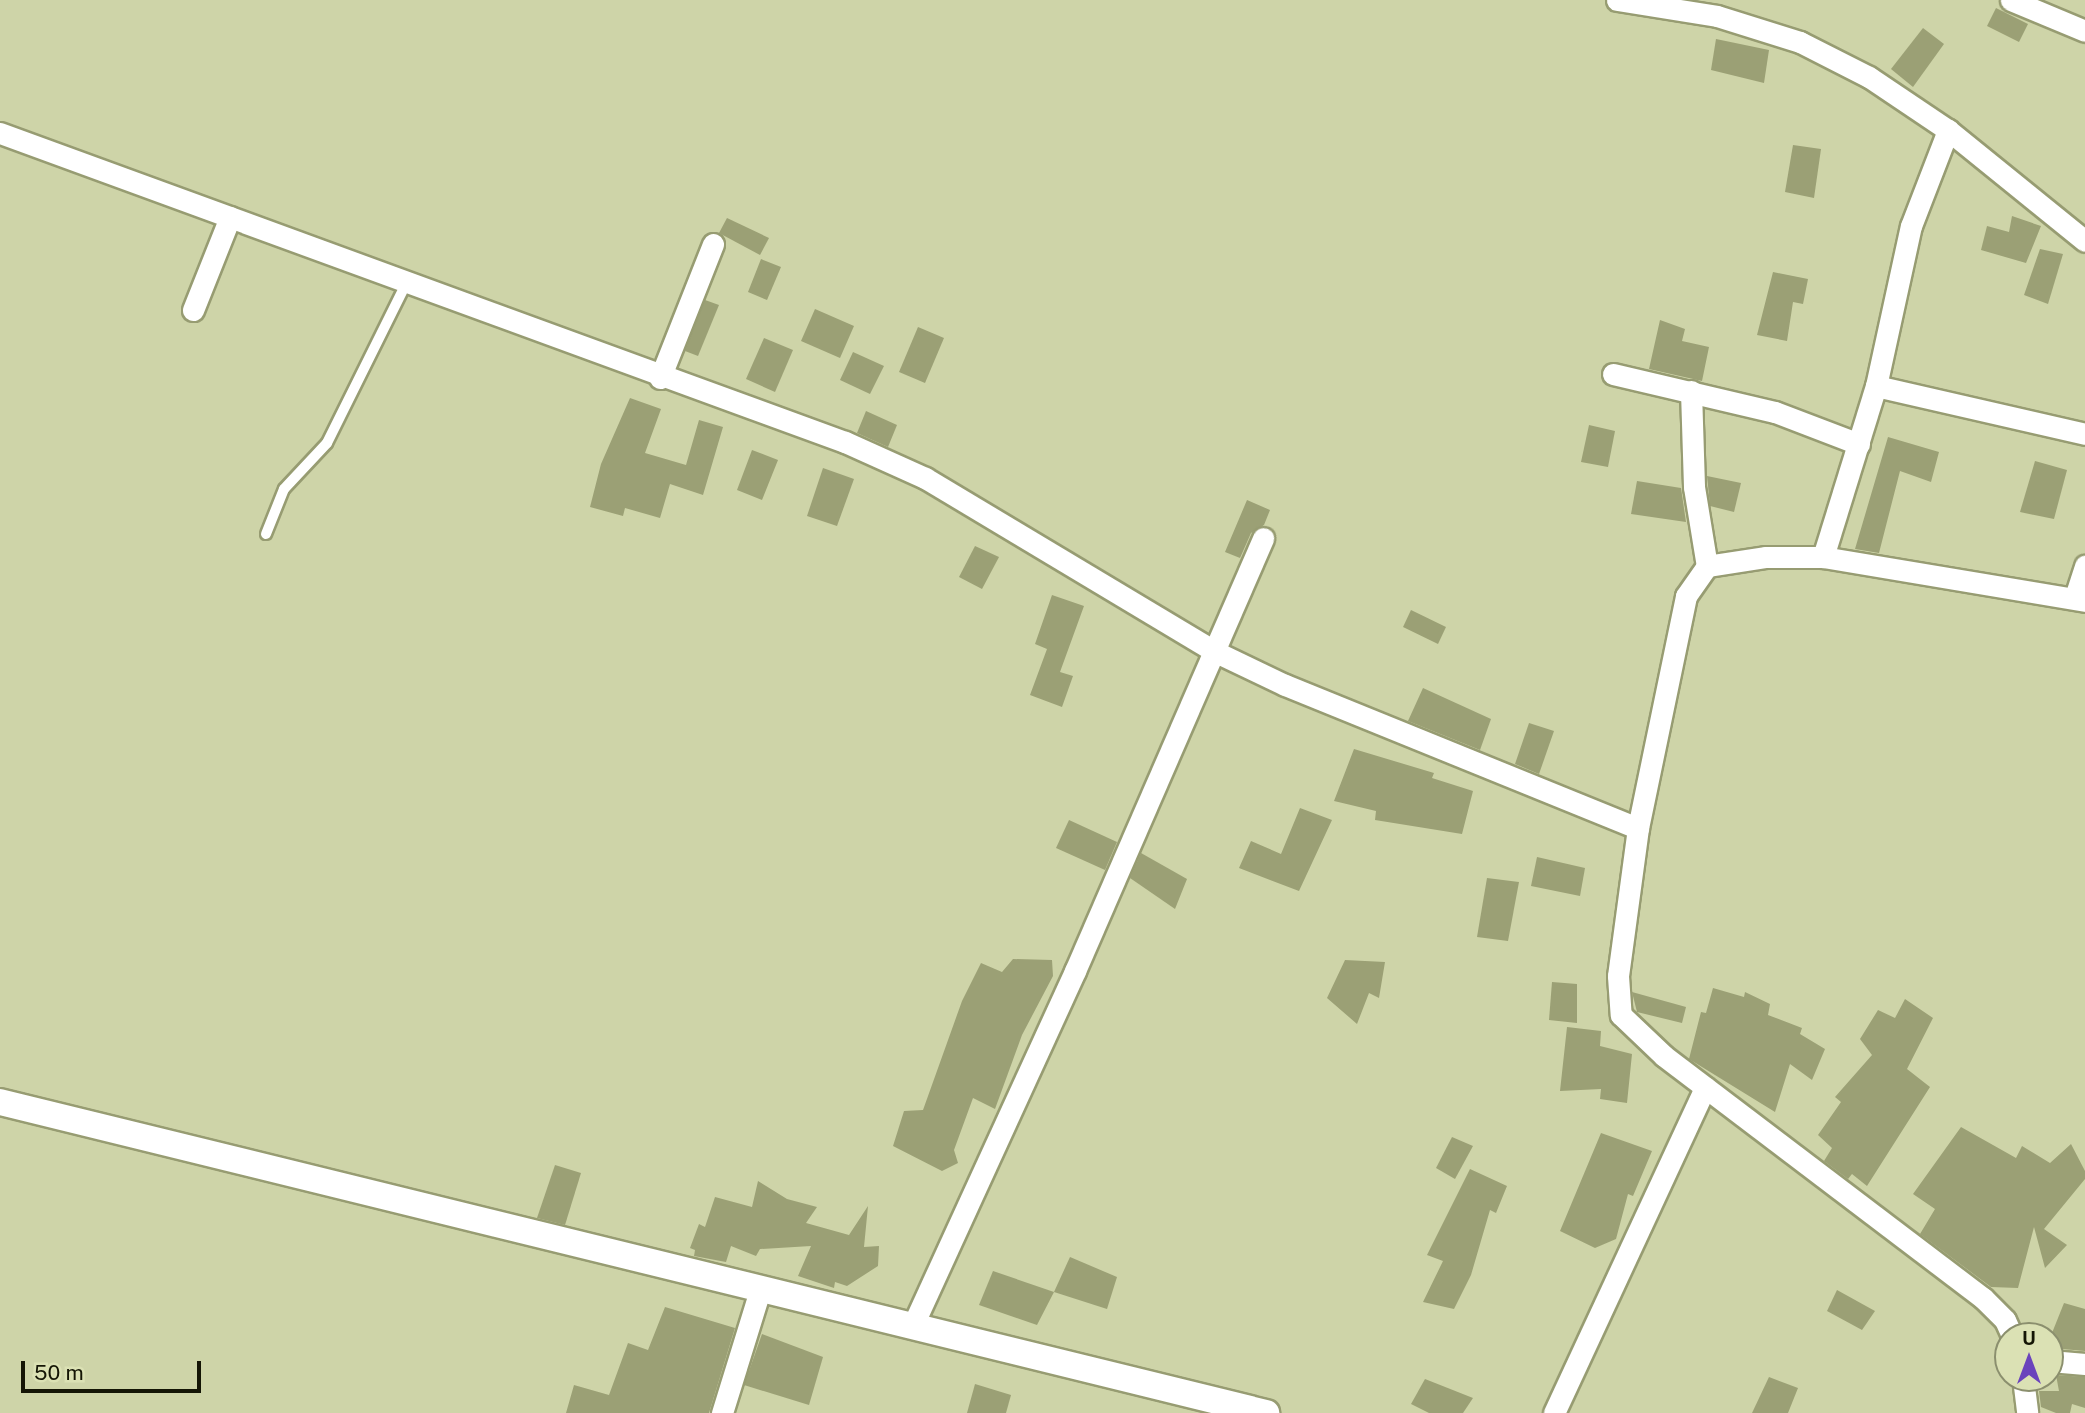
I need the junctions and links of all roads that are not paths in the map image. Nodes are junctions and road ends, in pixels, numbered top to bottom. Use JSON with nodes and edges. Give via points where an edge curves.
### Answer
{"nodes":[{"id":1,"x":1617,"y":0,"type":"edge"},
{"id":2,"x":2011,"y":0,"type":"edge"},
{"id":3,"x":1723,"y":8,"type":"edge"},
{"id":4,"x":2085,"y":31,"type":"edge"},
{"id":5,"x":1948,"y":130,"type":"junction"},
{"id":6,"x":0,"y":132,"type":"edge"},
{"id":7,"x":230,"y":217,"type":"junction"},
{"id":8,"x":2085,"y":241,"type":"edge"},
{"id":9,"x":713,"y":244,"type":"dead end"},
{"id":10,"x":407,"y":282,"type":"junction"},
{"id":11,"x":193,"y":310,"type":"dead end"},
{"id":12,"x":1613,"y":374,"type":"dead end"},
{"id":13,"x":660,"y":377,"type":"junction"},
{"id":14,"x":1876,"y":386,"type":"junction"},
{"id":15,"x":1691,"y":391,"type":"junction"},
{"id":16,"x":2085,"y":434,"type":"edge"},
{"id":17,"x":1859,"y":444,"type":"junction"},
{"id":18,"x":266,"y":534,"type":"dead end"},
{"id":19,"x":1263,"y":538,"type":"dead end"},
{"id":20,"x":1823,"y":557,"type":"junction"},
{"id":21,"x":1707,"y":566,"type":"junction"},
{"id":22,"x":2085,"y":566,"type":"edge"},
{"id":23,"x":2080,"y":599,"type":"edge"},
{"id":24,"x":1216,"y":652,"type":"junction"},
{"id":25,"x":1638,"y":828,"type":"junction"},
{"id":26,"x":1705,"y":1087,"type":"junction"},
{"id":27,"x":0,"y":1102,"type":"edge"},
{"id":28,"x":760,"y":1290,"type":"junction"},
{"id":29,"x":2006,"y":1322,"type":"edge"},
{"id":30,"x":912,"y":1327,"type":"junction"},
{"id":31,"x":2064,"y":1362,"type":"edge"},
{"id":32,"x":2085,"y":1364,"type":"edge"},
{"id":33,"x":2025,"y":1392,"type":"edge"},
{"id":34,"x":722,"y":1413,"type":"edge"},
{"id":35,"x":1266,"y":1413,"type":"edge"},
{"id":36,"x":1554,"y":1413,"type":"edge"},
{"id":37,"x":2027,"y":1413,"type":"edge"}],
"edges":[{"from":1,"to":3,"type":"street"},
{"from":2,"to":4,"type":"street"},
{"from":3,"to":5,"type":"street","via":[[1870,77]]},
{"from":5,"to":8,"type":"street"},
{"from":5,"to":14,"type":"street","via":[[1911,226]]},
{"from":6,"to":7,"type":"street"},
{"from":7,"to":10,"type":"street"},
{"from":7,"to":11,"type":"street"},
{"from":9,"to":13,"type":"street"},
{"from":10,"to":13,"type":"street"},
{"from":10,"to":18,"type":"lane","via":[[327,443],[284,489]]},
{"from":12,"to":15,"type":"street"},
{"from":13,"to":24,"type":"street","via":[[845,442],[925,478]]},
{"from":14,"to":16,"type":"street"},
{"from":14,"to":17,"type":"street"},
{"from":15,"to":17,"type":"street","via":[[1775,412]]},
{"from":15,"to":21,"type":"street","via":[[1694,487]]},
{"from":17,"to":20,"type":"street"},
{"from":19,"to":24,"type":"street"},
{"from":20,"to":21,"type":"street","via":[[1766,557]]},
{"from":20,"to":23,"type":"street"},
{"from":21,"to":25,"type":"street","via":[[1686,596]]},
{"from":22,"to":23,"type":"street"},
{"from":24,"to":25,"type":"street","via":[[1285,685]]},
{"from":24,"to":30,"type":"street"},
{"from":25,"to":26,"type":"street","via":[[1618,1006],[1621,1015],[1664,1056]]},
{"from":26,"to":29,"type":"street","via":[[1983,1298]]},
{"from":26,"to":36,"type":"street"},
{"from":27,"to":28,"type":"street"},
{"from":28,"to":30,"type":"street"},
{"from":28,"to":34,"type":"street"},
{"from":30,"to":35,"type":"street"},
{"from":31,"to":32,"type":"street"},
{"from":33,"to":37,"type":"street"}]}
